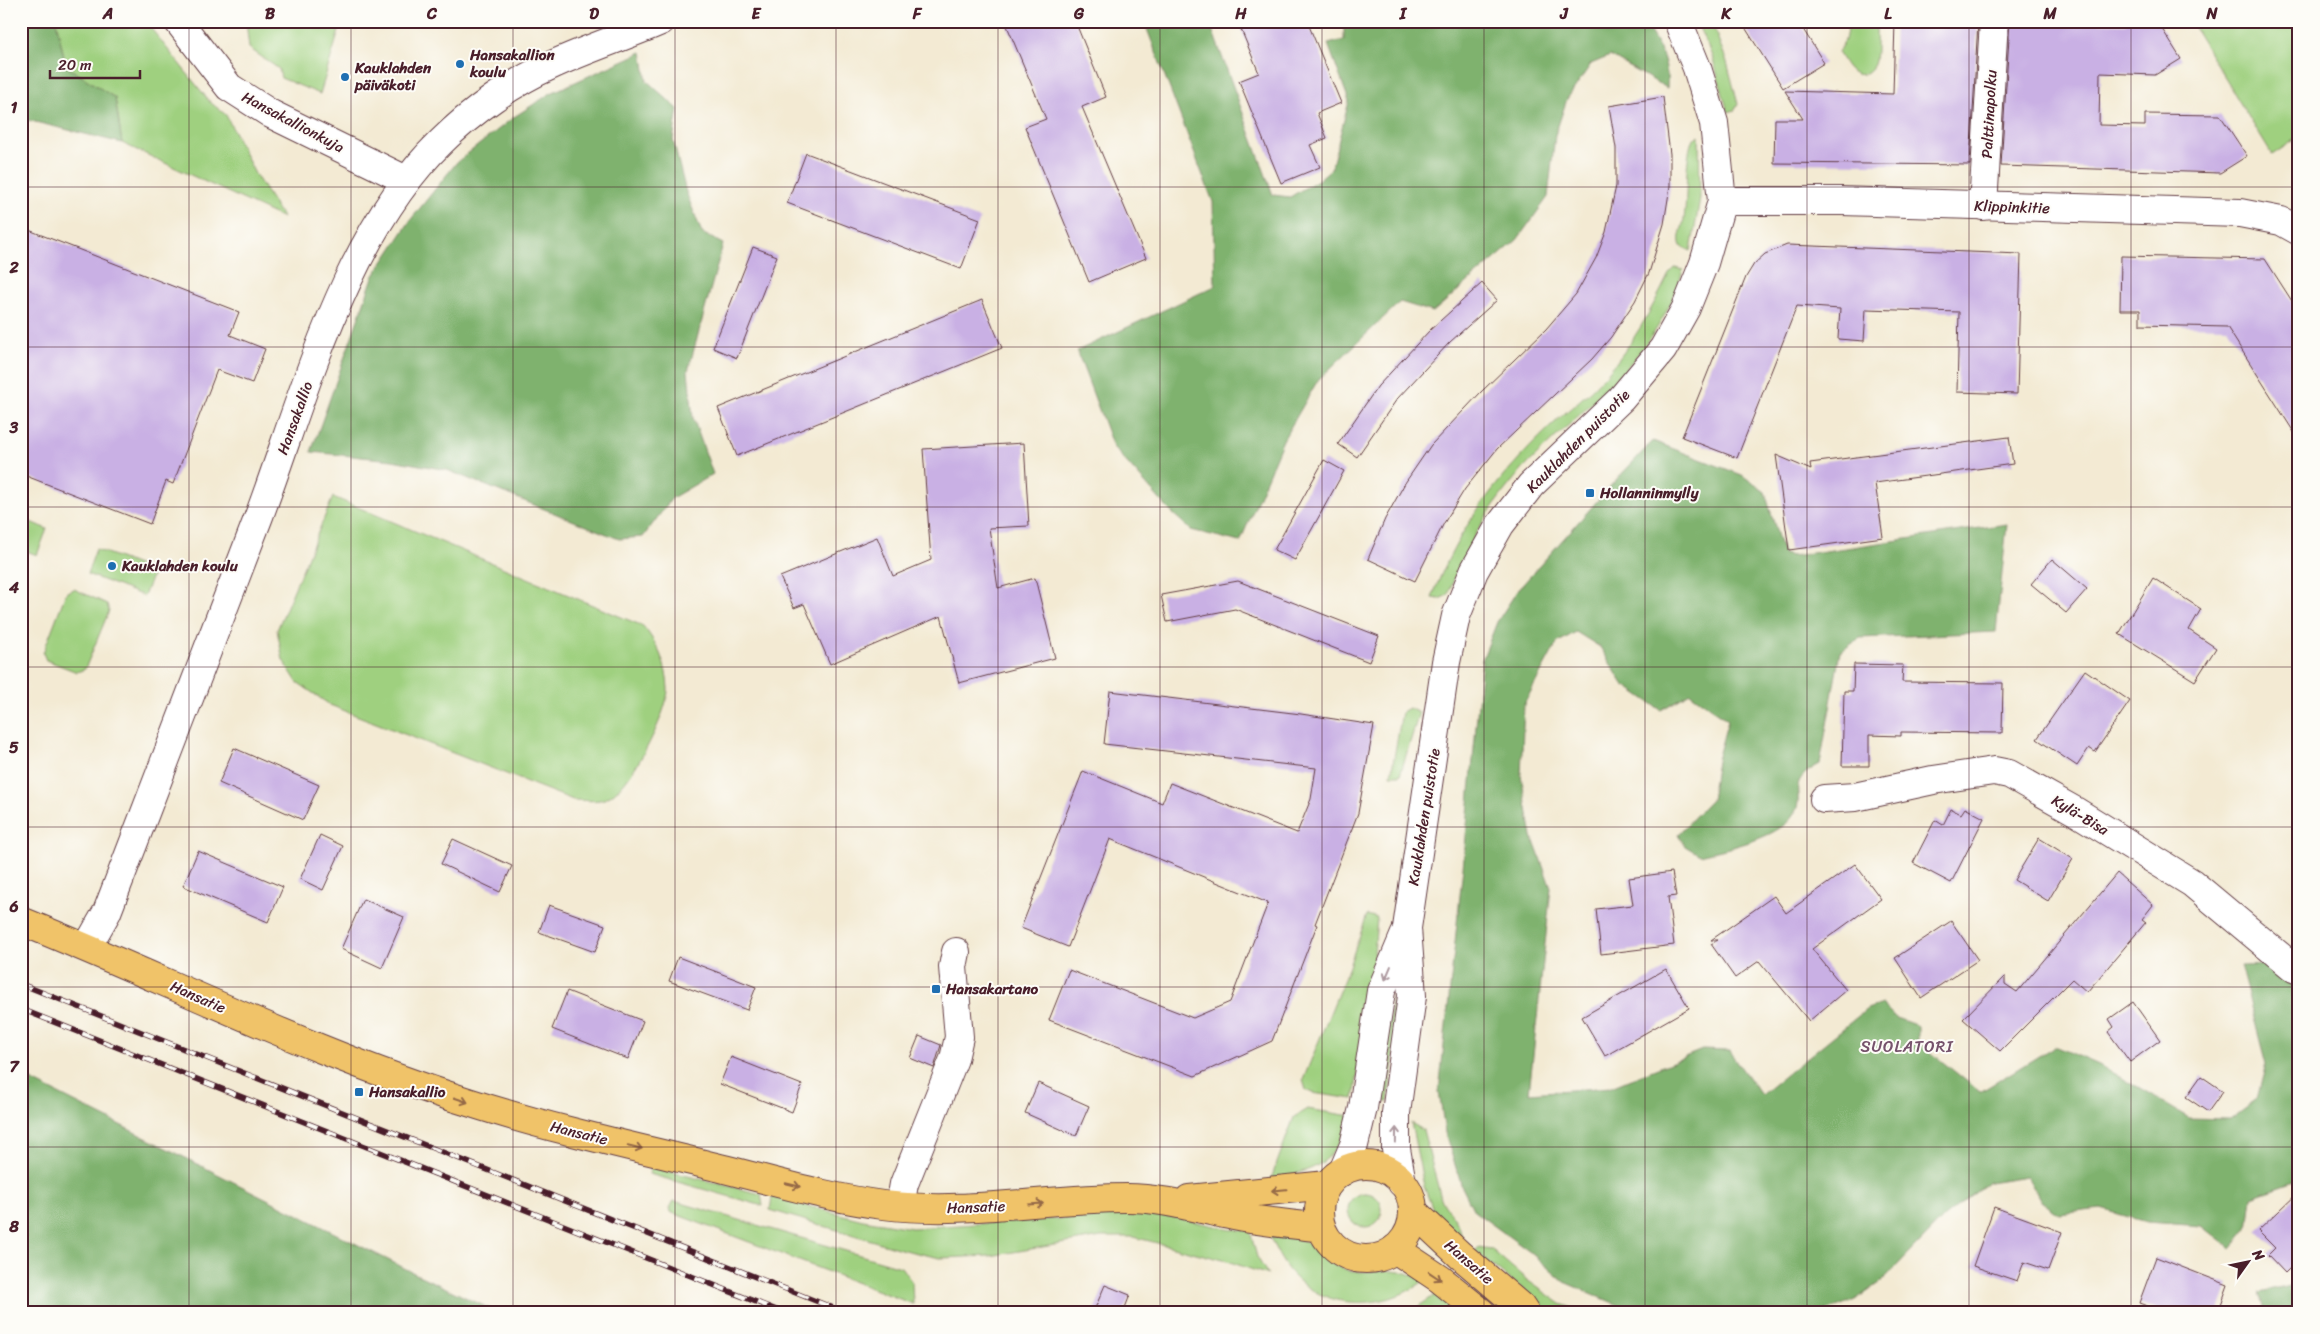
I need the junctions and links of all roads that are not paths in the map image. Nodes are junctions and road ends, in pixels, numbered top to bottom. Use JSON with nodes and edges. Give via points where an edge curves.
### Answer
{"nodes":[{"id":1,"x":178,"y":21,"type":"edge"},
{"id":2,"x":661,"y":21,"type":"edge"},
{"id":3,"x":1678,"y":21,"type":"edge"},
{"id":4,"x":1994,"y":21,"type":"edge"},
{"id":5,"x":406,"y":180,"type":"junction"},
{"id":6,"x":1722,"y":200,"type":"junction"},
{"id":7,"x":1983,"y":206,"type":"junction"},
{"id":8,"x":2299,"y":230,"type":"edge"},
{"id":9,"x":1824,"y":800,"type":"dead end"},
{"id":10,"x":21,"y":921,"type":"edge"},
{"id":11,"x":1408,"y":928,"type":"junction"},
{"id":12,"x":86,"y":947,"type":"junction"},
{"id":13,"x":956,"y":952,"type":"dead end"},
{"id":14,"x":2299,"y":970,"type":"edge"},
{"id":15,"x":1335,"y":1178,"type":"junction"},
{"id":16,"x":1402,"y":1183,"type":"junction"},
{"id":17,"x":1168,"y":1201,"type":"junction"},
{"id":18,"x":900,"y":1206,"type":"junction"},
{"id":19,"x":1412,"y":1211,"type":"junction"},
{"id":20,"x":1321,"y":1228,"type":"junction"},
{"id":21,"x":1395,"y":1249,"type":"junction"},
{"id":22,"x":1482,"y":1313,"type":"edge"},
{"id":23,"x":1525,"y":1313,"type":"edge"}],
"edges":[{"from":1,"to":5,"type":"street","name":"Hansakallionkuja","via":[[228,87],[271,114]]},
{"from":2,"to":5,"type":"street","name":"Hansakallio","via":[[551,65],[507,91],[441,142]]},
{"from":3,"to":6,"type":"street","name":"Kauklahden puistotie","via":[[1698,68],[1714,123]]},
{"from":4,"to":7,"type":"street","name":"Palttinapolku"},
{"from":5,"to":12,"type":"street","name":"Hansakallio","via":[[369,240],[327,329],[107,912]]},
{"from":6,"to":7,"type":"street","name":"Klippinkitie"},
{"from":6,"to":11,"type":"street","name":"Kauklahden puistotie","via":[[1690,300],[1662,349],[1621,399],[1531,485],[1500,526],[1474,571],[1456,616],[1446,662]]},
{"from":7,"to":8,"type":"street","name":"Klippinkitie","via":[[2240,213],[2281,221]]},
{"from":9,"to":14,"type":"street","name":"Kylä-Bisa","via":[[1994,771],[2009,774],[2192,883]]},
{"from":10,"to":12,"type":"main road","name":"Hansatie"},
{"from":11,"to":15,"type":"street","name":"Kauklahden puistotie","one_way":true,"via":[[1381,990],[1363,1108],[1354,1145]]},
{"from":16,"to":11,"type":"street","name":"Kauklahden puistotie","one_way":true,"via":[[1396,1149],[1396,1113],[1412,996]]},
{"from":12,"to":18,"type":"main road","name":"Hansatie","one_way":true,"via":[[263,1026],[468,1102],[569,1131],[826,1194]]},
{"from":13,"to":18,"type":"street","via":[[953,967],[959,1038],[954,1059],[904,1184]]},
{"from":15,"to":16,"type":"main road","via":[[1363,1165],[1394,1175]]},
{"from":15,"to":17,"type":"main road","name":"Hansatie","one_way":true},
{"from":15,"to":20,"type":"main road","via":[[1320,1200]]},
{"from":16,"to":19,"type":"main road","via":[[1409,1194]]},
{"from":18,"to":17,"type":"main road","name":"Hansatie","one_way":true,"via":[[959,1209],[1127,1198]]},
{"from":17,"to":20,"type":"main road","name":"Hansatie","via":[[1237,1217]]},
{"from":19,"to":21,"type":"main road","via":[[1407,1234]]},
{"from":19,"to":23,"type":"main road","name":"Hansatie"},
{"from":20,"to":21,"type":"main road","via":[[1338,1250],[1352,1257],[1376,1258]]},
{"from":21,"to":22,"type":"main road","name":"Hansatie","one_way":true}]}
